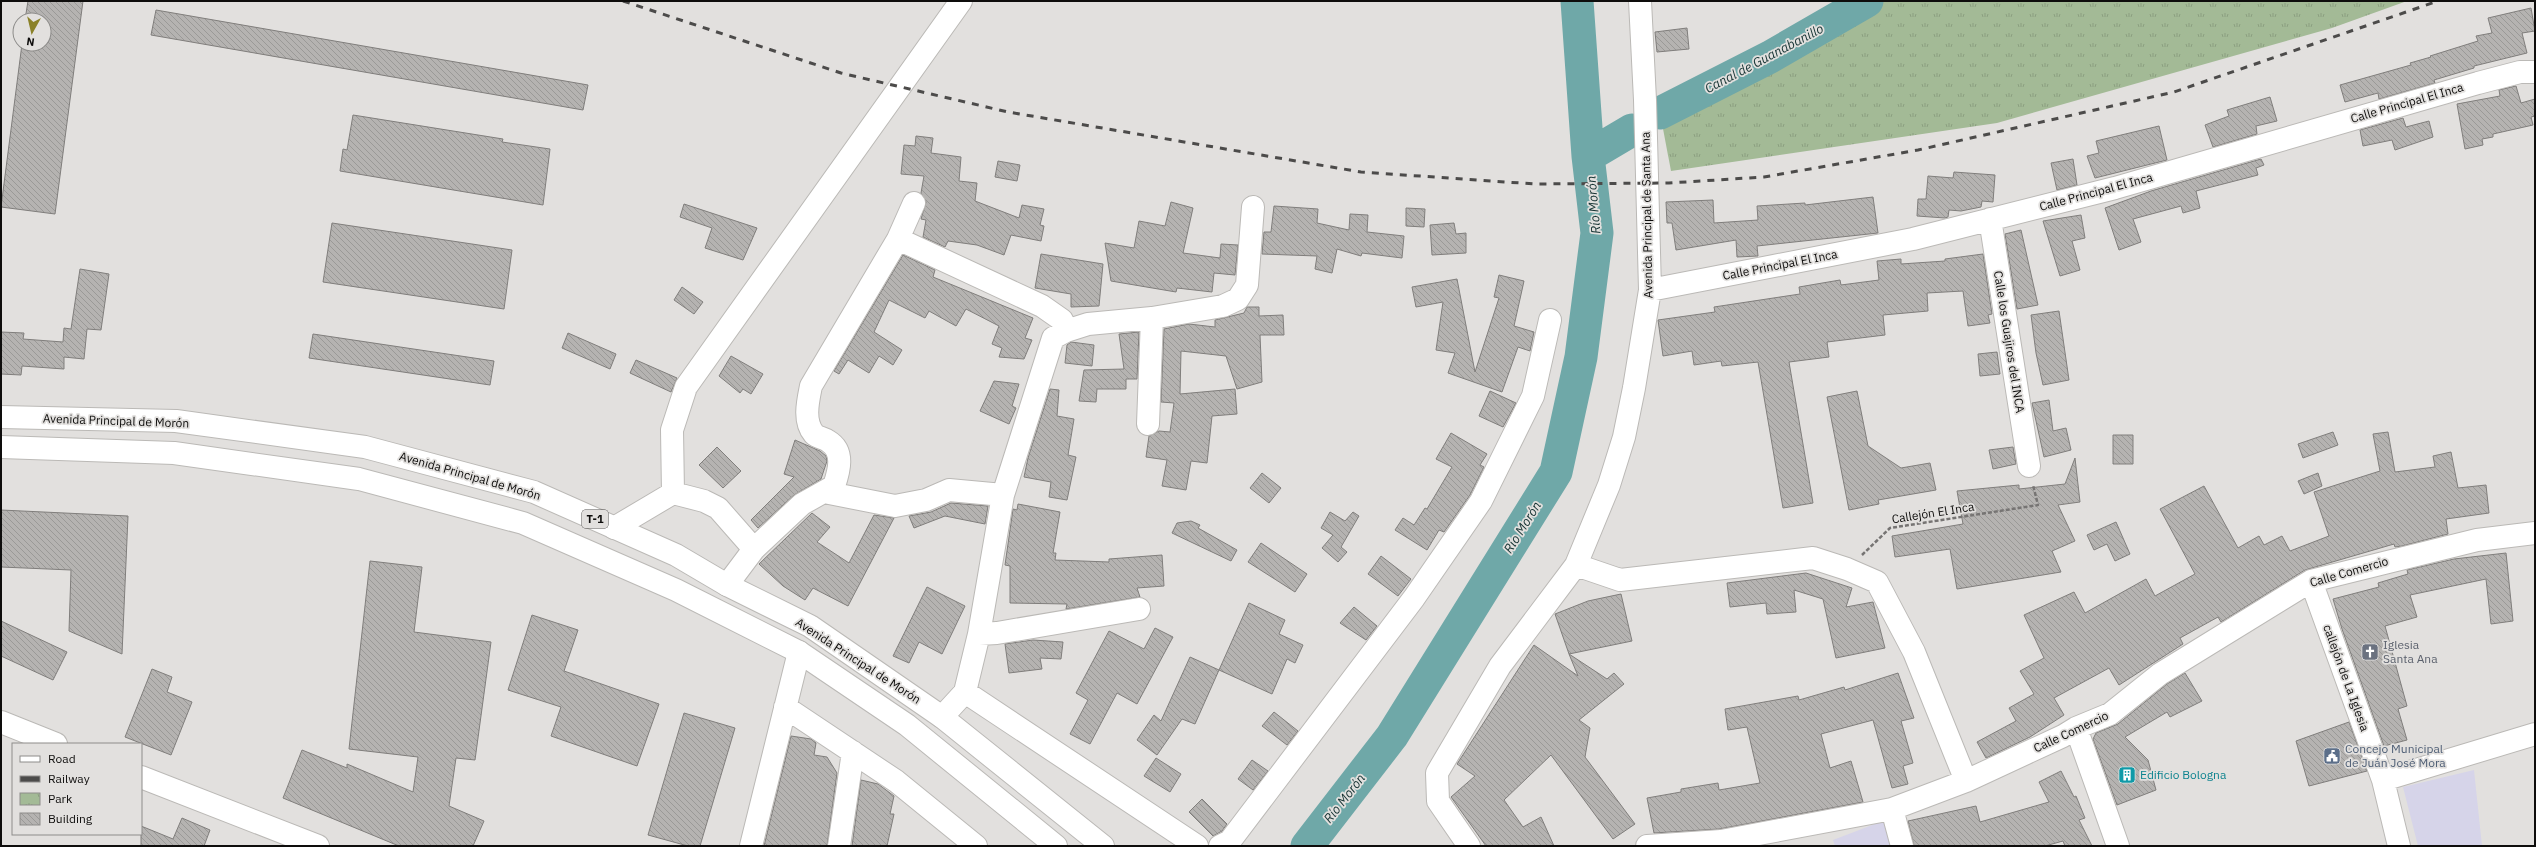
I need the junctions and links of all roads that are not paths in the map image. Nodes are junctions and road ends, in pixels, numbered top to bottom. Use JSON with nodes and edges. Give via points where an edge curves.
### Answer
{"nodes":[{"id":1,"x":961,"y":1,"type":"edge"},
{"id":2,"x":1640,"y":1,"type":"edge"},
{"id":3,"x":2535,"y":72,"type":"edge"},
{"id":4,"x":914,"y":203,"type":"dead end"},
{"id":5,"x":1253,"y":207,"type":"dead end"},
{"id":6,"x":1990,"y":219,"type":"junction"},
{"id":7,"x":898,"y":239,"type":"junction"},
{"id":8,"x":1650,"y":290,"type":"junction"},
{"id":9,"x":1152,"y":318,"type":"junction"},
{"id":10,"x":1550,"y":320,"type":"dead end"},
{"id":11,"x":1066,"y":330,"type":"junction"},
{"id":12,"x":1,"y":417,"type":"edge"},
{"id":13,"x":1148,"y":424,"type":"dead end"},
{"id":14,"x":1,"y":447,"type":"edge"},
{"id":15,"x":2029,"y":466,"type":"dead end"},
{"id":16,"x":824,"y":492,"type":"junction"},
{"id":17,"x":673,"y":493,"type":"junction"},
{"id":18,"x":1003,"y":495,"type":"junction"},
{"id":19,"x":614,"y":528,"type":"junction"},
{"id":20,"x":2535,"y":533,"type":"edge"},
{"id":21,"x":754,"y":549,"type":"junction"},
{"id":22,"x":1576,"y":565,"type":"junction"},
{"id":23,"x":2311,"y":581,"type":"junction"},
{"id":24,"x":727,"y":585,"type":"junction"},
{"id":25,"x":1139,"y":609,"type":"dead end"},
{"id":26,"x":979,"y":634,"type":"junction"},
{"id":27,"x":799,"y":652,"type":"junction"},
{"id":28,"x":965,"y":692,"type":"junction"},
{"id":29,"x":785,"y":707,"type":"junction"},
{"id":30,"x":942,"y":717,"type":"junction"},
{"id":31,"x":1,"y":722,"type":"edge"},
{"id":32,"x":2076,"y":728,"type":"junction"},
{"id":33,"x":2535,"y":734,"type":"edge"},
{"id":34,"x":54,"y":743,"type":"edge"},
{"id":35,"x":853,"y":752,"type":"junction"},
{"id":36,"x":142,"y":777,"type":"edge"},
{"id":37,"x":2383,"y":780,"type":"junction"},
{"id":38,"x":1966,"y":781,"type":"junction"},
{"id":39,"x":1892,"y":809,"type":"junction"},
{"id":40,"x":1721,"y":844,"type":"edge"},
{"id":41,"x":318,"y":846,"type":"edge"},
{"id":42,"x":751,"y":846,"type":"edge"},
{"id":43,"x":839,"y":846,"type":"edge"},
{"id":44,"x":976,"y":846,"type":"edge"},
{"id":45,"x":1056,"y":846,"type":"edge"},
{"id":46,"x":1103,"y":846,"type":"edge"},
{"id":47,"x":1197,"y":846,"type":"edge"},
{"id":48,"x":1220,"y":846,"type":"edge"},
{"id":49,"x":1469,"y":846,"type":"edge"},
{"id":50,"x":1647,"y":846,"type":"edge"},
{"id":51,"x":1902,"y":846,"type":"edge"},
{"id":52,"x":2118,"y":846,"type":"edge"},
{"id":53,"x":2399,"y":846,"type":"edge"}],
"edges":[{"from":1,"to":17,"type":"street","via":[[686,387],[672,430]]},
{"from":2,"to":8,"type":"street","name":"Avenida Principal de Santa Ana"},
{"from":3,"to":6,"type":"street","name":"Calle Principal El Inca","via":[[2520,72],[2478,83],[2116,188]]},
{"from":4,"to":7,"type":"street"},
{"from":5,"to":9,"type":"street","via":[[1247,285],[1238,299],[1223,306]]},
{"from":6,"to":8,"type":"street","name":"Calle Principal El Inca","via":[[1913,239]]},
{"from":6,"to":15,"type":"street","name":"Calle los Guajiros del INCA"},
{"from":7,"to":11,"type":"street","via":[[1042,306],[1062,320]]},
{"from":7,"to":16,"type":"street","via":[[811,386],[807,407],[809,426],[815,435],[829,441],[838,451],[840,461],[834,486]]},
{"from":8,"to":22,"type":"street","name":"Avenida Principal de Santa Ana","via":[[1624,437],[1609,485]]},
{"from":9,"to":11,"type":"street","via":[[1088,324]]},
{"from":9,"to":13,"type":"street"},
{"from":10,"to":48,"type":"street","via":[[1533,396],[1481,501],[1414,598],[1235,835]]},
{"from":11,"to":18,"type":"street","via":[[1053,338]]},
{"from":12,"to":19,"type":"street","name":"Avenida Principal de Morón","number":"T-1","via":[[176,421],[365,447],[534,492]]},
{"from":14,"to":27,"type":"street","name":"Avenida Principal de Morón","via":[[174,453],[366,481],[523,523],[676,590]]},
{"from":16,"to":18,"type":"street","via":[[895,506],[926,500],[949,490]]},
{"from":16,"to":21,"type":"street","via":[[802,504]]},
{"from":17,"to":19,"type":"street"},
{"from":17,"to":21,"type":"street","via":[[704,501],[718,508]]},
{"from":18,"to":26,"type":"street"},
{"from":19,"to":24,"type":"street","name":"Avenida Principal de Morón","number":"T-1","via":[[676,555]]},
{"from":20,"to":23,"type":"street","name":"Calle Comercio","via":[[2477,540]]},
{"from":21,"to":24,"type":"street"},
{"from":22,"to":38,"type":"street","via":[[1620,580],[1813,558],[1877,582],[1914,652]]},
{"from":22,"to":49,"type":"street","name":"Avenida Principal de Santa Ana","via":[[1500,666],[1436,773],[1438,801]]},
{"from":23,"to":32,"type":"street","name":"Calle Comercio","via":[[2160,674],[2110,714]]},
{"from":23,"to":37,"type":"street","name":"callejón de La Iglesia"},
{"from":24,"to":30,"type":"street","name":"Avenida Principal de Morón","number":"T-1","via":[[810,626]]},
{"from":25,"to":26,"type":"street"},
{"from":26,"to":28,"type":"street"},
{"from":27,"to":29,"type":"street"},
{"from":27,"to":45,"type":"street","name":"Avenida Principal de Morón","via":[[907,725]]},
{"from":28,"to":30,"type":"street"},
{"from":28,"to":47,"type":"street"},
{"from":29,"to":35,"type":"street"},
{"from":29,"to":42,"type":"street"},
{"from":30,"to":46,"type":"street","name":"Avenida Principal de Morón","number":"T-1"},
{"from":31,"to":34,"type":"street"},
{"from":32,"to":38,"type":"street","name":"Calle Comercio"},
{"from":32,"to":52,"type":"street"},
{"from":33,"to":37,"type":"street"},
{"from":35,"to":43,"type":"street"},
{"from":35,"to":44,"type":"street","via":[[896,781]]},
{"from":36,"to":41,"type":"street"},
{"from":37,"to":53,"type":"street","name":"callejón de La Iglesia"},
{"from":38,"to":39,"type":"street","name":"Calle Comercio"},
{"from":39,"to":40,"type":"street","name":"Calle Comercio"},
{"from":39,"to":51,"type":"street"},
{"from":40,"to":50,"type":"street","name":"Calle Comercio"}]}
